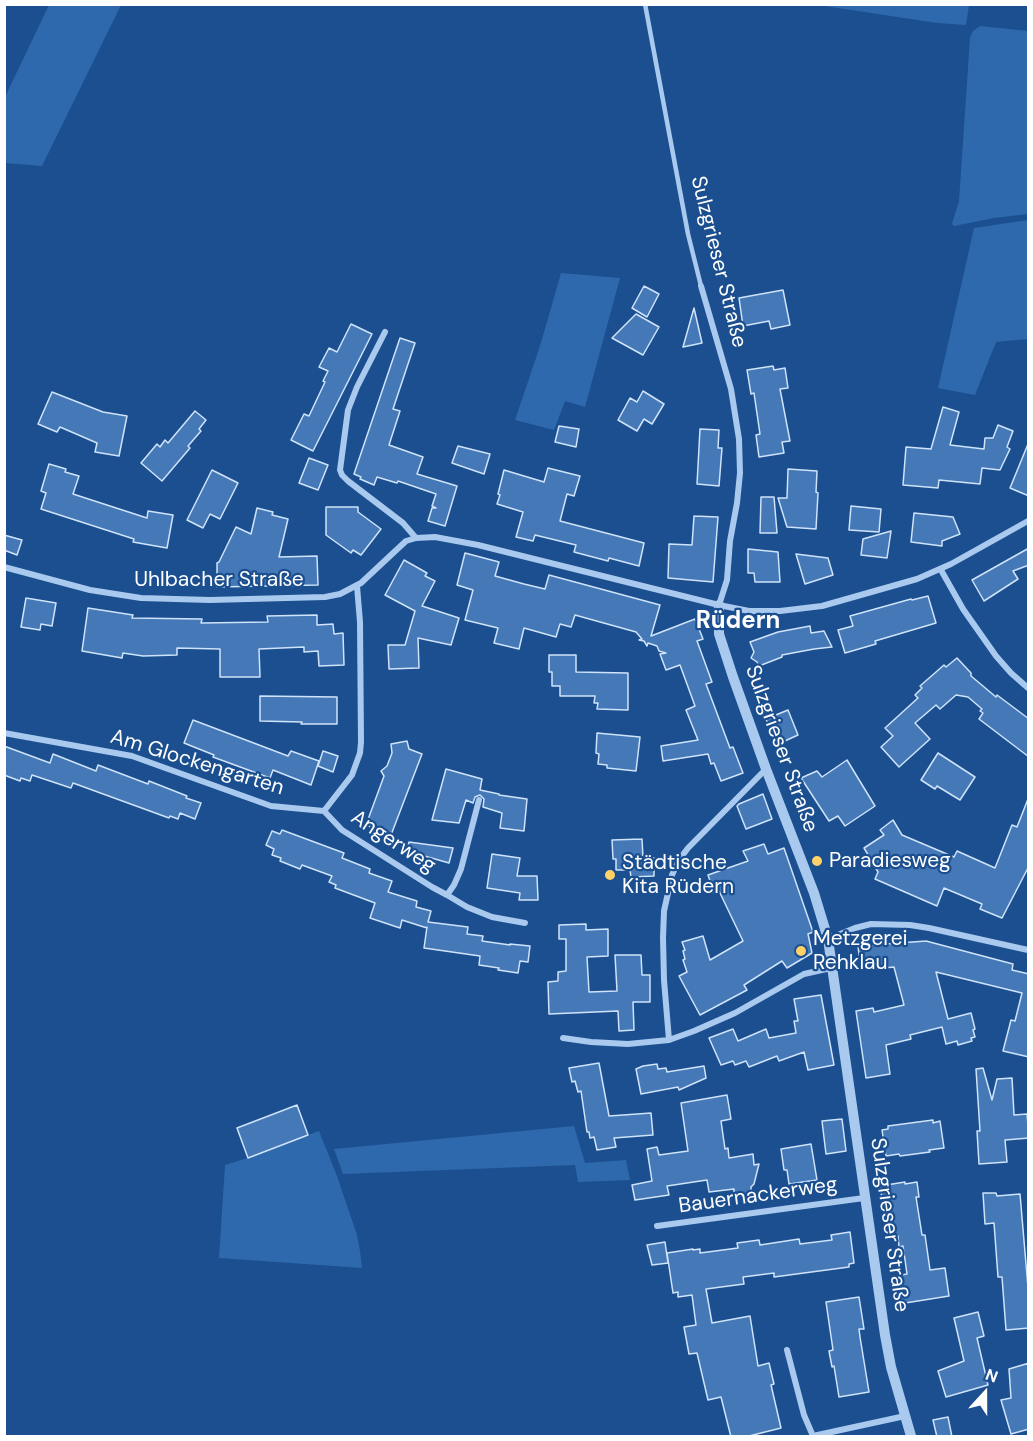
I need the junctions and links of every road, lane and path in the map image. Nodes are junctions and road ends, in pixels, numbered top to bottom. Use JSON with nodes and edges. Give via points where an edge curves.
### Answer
{"nodes":[{"id":1,"x":645,"y":4,"type":"edge"},
{"id":2,"x":701,"y":286,"type":"joint"},
{"id":3,"x":385,"y":332,"type":"dead end"},
{"id":4,"x":1029,"y":521,"type":"edge"},
{"id":5,"x":416,"y":538,"type":"junction"},
{"id":6,"x":4,"y":567,"type":"edge"},
{"id":7,"x":941,"y":570,"type":"junction"},
{"id":8,"x":357,"y":586,"type":"junction"},
{"id":9,"x":719,"y":605,"type":"junction"},
{"id":10,"x":1029,"y":688,"type":"edge"},
{"id":11,"x":4,"y":733,"type":"edge"},
{"id":12,"x":766,"y":769,"type":"junction"},
{"id":13,"x":479,"y":800,"type":"dead end"},
{"id":14,"x":324,"y":811,"type":"junction"},
{"id":15,"x":447,"y":895,"type":"junction"},
{"id":16,"x":525,"y":923,"type":"dead end"},
{"id":17,"x":828,"y":939,"type":"junction"},
{"id":18,"x":1029,"y":950,"type":"edge"},
{"id":19,"x":831,"y":968,"type":"junction"},
{"id":20,"x":563,"y":1038,"type":"dead end"},
{"id":21,"x":669,"y":1040,"type":"junction"},
{"id":22,"x":864,"y":1198,"type":"junction"},
{"id":23,"x":657,"y":1226,"type":"dead end"},
{"id":24,"x":787,"y":1350,"type":"dead end"},
{"id":25,"x":905,"y":1416,"type":"junction"},
{"id":26,"x":813,"y":1436,"type":"edge"},
{"id":27,"x":911,"y":1437,"type":"edge"}],
"edges":[{"from":1,"to":2,"type":"lane","name":"Sulzgrieser Straße"},
{"from":2,"to":9,"type":"street","name":"Sulzgrieser Straße","via":[[731,389],[739,439],[737,503],[727,580]]},
{"from":3,"to":5,"type":"street","via":[[348,411],[340,470]]},
{"from":4,"to":7,"type":"street"},
{"from":5,"to":8,"type":"street","name":"Uhlbacher Straße","via":[[403,544]]},
{"from":5,"to":9,"type":"street","via":[[440,537],[478,545]]},
{"from":6,"to":8,"type":"street","name":"Uhlbacher Straße","via":[[90,590],[155,599],[325,597]]},
{"from":7,"to":9,"type":"street","via":[[814,608],[768,612]]},
{"from":7,"to":10,"type":"street","via":[[996,656]]},
{"from":8,"to":14,"type":"street","via":[[362,742],[352,775]]},
{"from":9,"to":12,"type":"street","name":"Sulzgrieser Straße","via":[[719,634]]},
{"from":11,"to":14,"type":"street","name":"Am Glockengarten","via":[[132,756],[271,806]]},
{"from":12,"to":17,"type":"street","name":"Sulzgrieser Straße","via":[[808,874]]},
{"from":12,"to":21,"type":"street","via":[[688,848],[672,875],[663,938]]},
{"from":13,"to":15,"type":"street","name":"Angerweg","via":[[460,869]]},
{"from":14,"to":15,"type":"street","name":"Angerweg","via":[[342,830]]},
{"from":15,"to":16,"type":"street","name":"Angerweg","via":[[482,914]]},
{"from":17,"to":18,"type":"street","via":[[862,926],[900,924]]},
{"from":17,"to":19,"type":"street","name":"Sulzgrieser Straße"},
{"from":19,"to":21,"type":"street","via":[[804,974],[735,1012]]},
{"from":19,"to":22,"type":"street","name":"Sulzgrieser Straße"},
{"from":20,"to":21,"type":"street","via":[[628,1044]]},
{"from":22,"to":23,"type":"street","name":"Bauernackerweg"},
{"from":22,"to":25,"type":"street","name":"Sulzgrieser Straße","via":[[886,1344]]},
{"from":24,"to":26,"type":"street"},
{"from":25,"to":26,"type":"street"},
{"from":25,"to":27,"type":"street","name":"Sulzgrieser Straße"}]}
